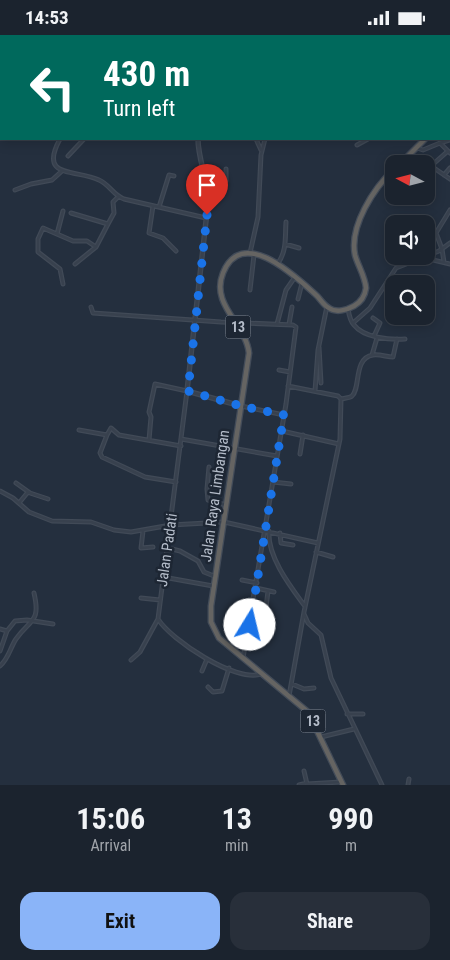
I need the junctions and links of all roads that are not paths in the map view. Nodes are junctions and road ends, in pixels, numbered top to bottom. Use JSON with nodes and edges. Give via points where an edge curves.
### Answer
{"nodes":[{"id":1,"x":60,"y":140,"type":"edge"},
{"id":2,"x":83,"y":140,"type":"edge"},
{"id":3,"x":198,"y":140,"type":"edge"},
{"id":4,"x":256,"y":140,"type":"edge"},
{"id":5,"x":265,"y":140,"type":"edge"},
{"id":6,"x":366,"y":140,"type":"edge"},
{"id":7,"x":424,"y":140,"type":"edge"},
{"id":8,"x":450,"y":140,"type":"edge"},
{"id":9,"x":440,"y":143,"type":"junction"},
{"id":10,"x":357,"y":145,"type":"dead end"},
{"id":11,"x":416,"y":147,"type":"junction"},
{"id":12,"x":262,"y":151,"type":"junction"},
{"id":13,"x":449,"y":152,"type":"edge"},
{"id":14,"x":408,"y":155,"type":"edge"},
{"id":15,"x":68,"y":156,"type":"dead end"},
{"id":16,"x":450,"y":168,"type":"edge"},
{"id":17,"x":226,"y":169,"type":"dead end"},
{"id":18,"x":62,"y":171,"type":"junction"},
{"id":19,"x":444,"y":175,"type":"junction"},
{"id":20,"x":174,"y":176,"type":"dead end"},
{"id":21,"x":450,"y":179,"type":"edge"},
{"id":22,"x":385,"y":180,"type":"edge"},
{"id":23,"x":207,"y":185,"type":"junction"},
{"id":24,"x":15,"y":190,"type":"dead end"},
{"id":25,"x":118,"y":197,"type":"junction"},
{"id":26,"x":153,"y":206,"type":"junction"},
{"id":27,"x":159,"y":207,"type":"junction"},
{"id":28,"x":450,"y":210,"type":"edge"},
{"id":29,"x":63,"y":211,"type":"dead end"},
{"id":30,"x":71,"y":213,"type":"dead end"},
{"id":31,"x":206,"y":218,"type":"junction"},
{"id":32,"x":286,"y":222,"type":"dead end"},
{"id":33,"x":108,"y":224,"type":"junction"},
{"id":34,"x":57,"y":234,"type":"junction"},
{"id":35,"x":450,"y":243,"type":"edge"},
{"id":36,"x":285,"y":244,"type":"junction"},
{"id":37,"x":96,"y":247,"type":"junction"},
{"id":38,"x":299,"y":248,"type":"dead end"},
{"id":39,"x":442,"y":249,"type":"junction"},
{"id":40,"x":176,"y":251,"type":"dead end"},
{"id":41,"x":435,"y":252,"type":"edge"},
{"id":42,"x":252,"y":253,"type":"junction"},
{"id":43,"x":435,"y":260,"type":"edge"},
{"id":44,"x":444,"y":262,"type":"junction"},
{"id":45,"x":75,"y":263,"type":"dead end"},
{"id":46,"x":278,"y":263,"type":"junction"},
{"id":47,"x":450,"y":264,"type":"edge"},
{"id":48,"x":406,"y":265,"type":"edge"},
{"id":49,"x":295,"y":277,"type":"junction"},
{"id":50,"x":302,"y":283,"type":"junction"},
{"id":51,"x":63,"y":284,"type":"dead end"},
{"id":52,"x":250,"y":291,"type":"dead end"},
{"id":53,"x":298,"y":299,"type":"dead end"},
{"id":54,"x":90,"y":307,"type":"dead end"},
{"id":55,"x":292,"y":307,"type":"dead end"},
{"id":56,"x":327,"y":307,"type":"junction"},
{"id":57,"x":348,"y":309,"type":"junction"},
{"id":58,"x":373,"y":319,"type":"dead end"},
{"id":59,"x":194,"y":320,"type":"junction"},
{"id":60,"x":236,"y":323,"type":"junction"},
{"id":61,"x":353,"y":323,"type":"junction"},
{"id":62,"x":277,"y":325,"type":"junction"},
{"id":63,"x":289,"y":325,"type":"junction"},
{"id":64,"x":375,"y":336,"type":"junction"},
{"id":65,"x":397,"y":339,"type":"junction"},
{"id":66,"x":405,"y":339,"type":"dead end"},
{"id":67,"x":319,"y":346,"type":"junction"},
{"id":68,"x":372,"y":355,"type":"junction"},
{"id":69,"x":279,"y":370,"type":"dead end"},
{"id":70,"x":290,"y":372,"type":"junction"},
{"id":71,"x":321,"y":383,"type":"dead end"},
{"id":72,"x":288,"y":386,"type":"junction"},
{"id":73,"x":188,"y":391,"type":"junction"},
{"id":74,"x":315,"y":391,"type":"junction"},
{"id":75,"x":341,"y":399,"type":"junction"},
{"id":76,"x":241,"y":406,"type":"junction"},
{"id":77,"x":284,"y":415,"type":"junction"},
{"id":78,"x":79,"y":431,"type":"dead end"},
{"id":79,"x":282,"y":431,"type":"junction"},
{"id":80,"x":107,"y":435,"type":"junction"},
{"id":81,"x":303,"y":435,"type":"junction"},
{"id":82,"x":182,"y":439,"type":"junction"},
{"id":83,"x":150,"y":440,"type":"junction"},
{"id":84,"x":339,"y":444,"type":"junction"},
{"id":85,"x":181,"y":446,"type":"junction"},
{"id":86,"x":234,"y":449,"type":"junction"},
{"id":87,"x":300,"y":454,"type":"dead end"},
{"id":88,"x":278,"y":456,"type":"junction"},
{"id":89,"x":209,"y":467,"type":"dead end"},
{"id":90,"x":176,"y":482,"type":"junction"},
{"id":91,"x":273,"y":482,"type":"junction"},
{"id":92,"x":16,"y":483,"type":"dead end"},
{"id":93,"x":291,"y":484,"type":"dead end"},
{"id":94,"x":0,"y":491,"type":"edge"},
{"id":95,"x":28,"y":492,"type":"junction"},
{"id":96,"x":48,"y":499,"type":"dead end"},
{"id":97,"x":19,"y":503,"type":"junction"},
{"id":98,"x":226,"y":505,"type":"junction"},
{"id":99,"x":224,"y":521,"type":"junction"},
{"id":100,"x":171,"y":525,"type":"junction"},
{"id":101,"x":143,"y":531,"type":"junction"},
{"id":102,"x":267,"y":531,"type":"junction"},
{"id":103,"x":280,"y":533,"type":"junction"},
{"id":104,"x":318,"y":543,"type":"junction"},
{"id":105,"x":293,"y":545,"type":"dead end"},
{"id":106,"x":153,"y":547,"type":"dead end"},
{"id":107,"x":316,"y":552,"type":"junction"},
{"id":108,"x":166,"y":553,"type":"junction"},
{"id":109,"x":333,"y":557,"type":"dead end"},
{"id":110,"x":216,"y":576,"type":"junction"},
{"id":111,"x":163,"y":577,"type":"junction"},
{"id":112,"x":242,"y":580,"type":"dead end"},
{"id":113,"x":256,"y":583,"type":"junction"},
{"id":114,"x":214,"y":587,"type":"junction"},
{"id":115,"x":256,"y":588,"type":"junction"},
{"id":116,"x":268,"y":591,"type":"junction"},
{"id":117,"x":274,"y":592,"type":"dead end"},
{"id":118,"x":34,"y":593,"type":"dead end"},
{"id":119,"x":141,"y":599,"type":"dead end"},
{"id":120,"x":160,"y":600,"type":"junction"},
{"id":121,"x":304,"y":609,"type":"junction"},
{"id":122,"x":265,"y":616,"type":"dead end"},
{"id":123,"x":158,"y":619,"type":"junction"},
{"id":124,"x":34,"y":621,"type":"junction"},
{"id":125,"x":53,"y":624,"type":"dead end"},
{"id":126,"x":250,"y":625,"type":"junction"},
{"id":127,"x":261,"y":628,"type":"dead end"},
{"id":128,"x":0,"y":629,"type":"edge"},
{"id":129,"x":7,"y":631,"type":"junction"},
{"id":130,"x":0,"y":651,"type":"edge"},
{"id":131,"x":243,"y":658,"type":"junction"},
{"id":132,"x":207,"y":659,"type":"junction"},
{"id":133,"x":131,"y":661,"type":"dead end"},
{"id":134,"x":0,"y":666,"type":"edge"},
{"id":135,"x":229,"y":668,"type":"junction"},
{"id":136,"x":202,"y":671,"type":"dead end"},
{"id":137,"x":262,"y":673,"type":"junction"},
{"id":138,"x":292,"y":684,"type":"junction"},
{"id":139,"x":208,"y":687,"type":"dead end"},
{"id":140,"x":314,"y":688,"type":"dead end"},
{"id":141,"x":289,"y":696,"type":"junction"},
{"id":142,"x":347,"y":714,"type":"junction"},
{"id":143,"x":363,"y":714,"type":"dead end"},
{"id":144,"x":354,"y":729,"type":"junction"},
{"id":145,"x":321,"y":737,"type":"junction"},
{"id":146,"x":304,"y":771,"type":"dead end"},
{"id":147,"x":409,"y":779,"type":"dead end"},
{"id":148,"x":307,"y":783,"type":"junction"},
{"id":149,"x":342,"y":784,"type":"edge"},
{"id":150,"x":299,"y":785,"type":"edge"},
{"id":151,"x":382,"y":785,"type":"edge"},
{"id":152,"x":408,"y":785,"type":"edge"}],
"edges":[{"from":1,"to":18,"type":"street","via":[[54,158]]},
{"from":2,"to":15,"type":"street"},
{"from":3,"to":23,"type":"street"},
{"from":4,"to":12,"type":"street"},
{"from":5,"to":12,"type":"street"},
{"from":6,"to":10,"type":"street"},
{"from":7,"to":11,"type":"highway"},
{"from":8,"to":9,"type":"street"},
{"from":9,"to":11,"type":"street","via":[[423,150]]},
{"from":9,"to":13,"type":"street"},
{"from":11,"to":14,"type":"highway"},
{"from":12,"to":42,"type":"street"},
{"from":13,"to":19,"type":"street","via":[[432,166]]},
{"from":16,"to":19,"type":"street"},
{"from":17,"to":23,"type":"street","via":[[226,181]]},
{"from":18,"to":24,"type":"street","via":[[52,180]]},
{"from":18,"to":25,"type":"street","via":[[101,181]]},
{"from":19,"to":21,"type":"street"},
{"from":20,"to":27,"type":"street","via":[[169,175]]},
{"from":22,"to":57,"type":"highway","via":[[357,227],[354,249],[365,291],[358,303]]},
{"from":23,"to":31,"type":"street"},
{"from":25,"to":26,"type":"street"},
{"from":25,"to":33,"type":"street","via":[[113,202],[114,213]]},
{"from":26,"to":27,"type":"street"},
{"from":26,"to":40,"type":"street","via":[[149,233],[163,238]]},
{"from":27,"to":31,"type":"street"},
{"from":28,"to":39,"type":"street","via":[[436,233]]},
{"from":29,"to":34,"type":"street"},
{"from":30,"to":33,"type":"street"},
{"from":31,"to":59,"type":"street"},
{"from":32,"to":36,"type":"street"},
{"from":33,"to":37,"type":"street"},
{"from":34,"to":37,"type":"street","via":[[73,241],[87,241]]},
{"from":34,"to":51,"type":"street","via":[[43,228],[38,250],[60,269]]},
{"from":35,"to":39,"type":"street"},
{"from":36,"to":38,"type":"street"},
{"from":36,"to":46,"type":"street","via":[[283,257]]},
{"from":37,"to":45,"type":"street"},
{"from":39,"to":41,"type":"street"},
{"from":39,"to":44,"type":"street"},
{"from":42,"to":46,"type":"highway"},
{"from":42,"to":52,"type":"street"},
{"from":42,"to":60,"type":"highway","name":"Jalan Raya Limbangan","number":"13","via":[[239,256],[227,267],[219,287],[224,305]]},
{"from":43,"to":44,"type":"street"},
{"from":44,"to":47,"type":"street"},
{"from":46,"to":49,"type":"highway"},
{"from":48,"to":61,"type":"street","via":[[393,270],[370,308]]},
{"from":49,"to":50,"type":"highway"},
{"from":49,"to":62,"type":"street","via":[[286,291]]},
{"from":50,"to":53,"type":"street"},
{"from":50,"to":56,"type":"highway"},
{"from":54,"to":59,"type":"street","via":[[93,313]]},
{"from":55,"to":63,"type":"street"},
{"from":56,"to":57,"type":"highway"},
{"from":56,"to":67,"type":"street"},
{"from":57,"to":61,"type":"street"},
{"from":58,"to":64,"type":"street","via":[[380,323]]},
{"from":59,"to":60,"type":"street"},
{"from":59,"to":73,"type":"street"},
{"from":60,"to":62,"type":"street"},
{"from":60,"to":76,"type":"highway","name":"Jalan Raya Limbangan","number":"13","via":[[249,353]]},
{"from":61,"to":64,"type":"street"},
{"from":62,"to":63,"type":"street"},
{"from":63,"to":70,"type":"street","via":[[296,327]]},
{"from":64,"to":65,"type":"street"},
{"from":64,"to":68,"type":"street"},
{"from":65,"to":66,"type":"street"},
{"from":65,"to":68,"type":"street","via":[[393,357]]},
{"from":67,"to":71,"type":"street"},
{"from":67,"to":74,"type":"street"},
{"from":68,"to":75,"type":"street","via":[[358,372],[354,393]]},
{"from":69,"to":70,"type":"street"},
{"from":70,"to":72,"type":"street"},
{"from":72,"to":74,"type":"street"},
{"from":72,"to":77,"type":"street"},
{"from":73,"to":76,"type":"street"},
{"from":73,"to":82,"type":"street","name":"Jalan Padati"},
{"from":73,"to":83,"type":"street","via":[[157,383],[149,413],[152,417]]},
{"from":74,"to":75,"type":"street"},
{"from":75,"to":84,"type":"street"},
{"from":76,"to":77,"type":"street"},
{"from":76,"to":86,"type":"highway","name":"Jalan Raya Limbangan","number":"13"},
{"from":77,"to":79,"type":"street"},
{"from":78,"to":80,"type":"street"},
{"from":79,"to":81,"type":"street"},
{"from":79,"to":88,"type":"street"},
{"from":80,"to":83,"type":"street","via":[[111,428],[119,435]]},
{"from":80,"to":90,"type":"street","via":[[101,457],[145,477]]},
{"from":81,"to":84,"type":"street"},
{"from":81,"to":87,"type":"street"},
{"from":82,"to":85,"type":"street","name":"Jalan Padati"},
{"from":82,"to":86,"type":"street"},
{"from":83,"to":85,"type":"street"},
{"from":84,"to":104,"type":"street"},
{"from":85,"to":90,"type":"street","name":"Jalan Padati"},
{"from":86,"to":88,"type":"street"},
{"from":86,"to":98,"type":"highway","name":"Jalan Raya Limbangan","number":"13"},
{"from":88,"to":91,"type":"street"},
{"from":89,"to":98,"type":"street","via":[[208,500]]},
{"from":90,"to":100,"type":"street","name":"Jalan Padati"},
{"from":91,"to":93,"type":"street"},
{"from":91,"to":102,"type":"street"},
{"from":92,"to":95,"type":"street"},
{"from":94,"to":97,"type":"street"},
{"from":95,"to":96,"type":"street"},
{"from":95,"to":97,"type":"street"},
{"from":97,"to":101,"type":"street","via":[[29,513],[48,520],[90,522],[120,532]]},
{"from":98,"to":99,"type":"highway","name":"Jalan Raya Limbangan","number":"13"},
{"from":99,"to":100,"type":"street"},
{"from":99,"to":102,"type":"street"},
{"from":99,"to":110,"type":"highway","name":"Jalan Raya Limbangan","number":"13"},
{"from":100,"to":101,"type":"street"},
{"from":100,"to":108,"type":"street","name":"Jalan Padati"},
{"from":101,"to":106,"type":"street","via":[[141,548]]},
{"from":102,"to":103,"type":"street"},
{"from":102,"to":113,"type":"street"},
{"from":102,"to":121,"type":"street","via":[[268,543],[282,573]]},
{"from":103,"to":104,"type":"street"},
{"from":103,"to":105,"type":"street","via":[[281,543]]},
{"from":104,"to":107,"type":"street"},
{"from":107,"to":109,"type":"street"},
{"from":107,"to":121,"type":"street"},
{"from":108,"to":110,"type":"street","via":[[174,549],[180,551],[198,561],[204,572]]},
{"from":108,"to":111,"type":"street","name":"Jalan Padati"},
{"from":110,"to":114,"type":"highway","name":"Jalan Raya Limbangan","number":"13"},
{"from":111,"to":114,"type":"street"},
{"from":111,"to":120,"type":"street","name":"Jalan Padati"},
{"from":112,"to":113,"type":"street"},
{"from":113,"to":115,"type":"street"},
{"from":114,"to":131,"type":"highway","name":"Jalan Raya Limbangan","number":"13","via":[[210,612],[212,627],[219,638]]},
{"from":115,"to":116,"type":"street"},
{"from":115,"to":126,"type":"street"},
{"from":116,"to":117,"type":"street"},
{"from":116,"to":122,"type":"street"},
{"from":118,"to":124,"type":"street"},
{"from":119,"to":120,"type":"street"},
{"from":120,"to":123,"type":"street","name":"Jalan Padati"},
{"from":121,"to":138,"type":"street"},
{"from":121,"to":142,"type":"street","via":[[308,623],[321,635],[327,668]]},
{"from":123,"to":132,"type":"street","via":[[181,643]]},
{"from":123,"to":133,"type":"street","via":[[140,653]]},
{"from":124,"to":125,"type":"street"},
{"from":124,"to":129,"type":"street","via":[[15,621]]},
{"from":124,"to":134,"type":"street","via":[[17,637]]},
{"from":126,"to":127,"type":"street"},
{"from":126,"to":131,"type":"street"},
{"from":128,"to":129,"type":"street"},
{"from":129,"to":130,"type":"street"},
{"from":131,"to":137,"type":"highway","name":"Jalan Raya Limbangan","number":"13"},
{"from":132,"to":135,"type":"street"},
{"from":132,"to":136,"type":"street"},
{"from":135,"to":137,"type":"street","via":[[252,675]]},
{"from":135,"to":139,"type":"street","via":[[222,691],[213,692]]},
{"from":137,"to":141,"type":"highway","name":"Jalan Raya Limbangan","number":"13"},
{"from":138,"to":140,"type":"street","via":[[302,689]]},
{"from":138,"to":141,"type":"street"},
{"from":141,"to":145,"type":"highway","name":"Jalan Raya Limbangan","number":"13","via":[[308,712]]},
{"from":142,"to":143,"type":"street"},
{"from":142,"to":144,"type":"street"},
{"from":144,"to":145,"type":"street"},
{"from":144,"to":151,"type":"street"},
{"from":145,"to":149,"type":"highway","name":"Jalan Raya Limbangan","number":"13"},
{"from":146,"to":148,"type":"street"},
{"from":147,"to":152,"type":"street"},
{"from":148,"to":149,"type":"street"},
{"from":148,"to":150,"type":"street"}]}
